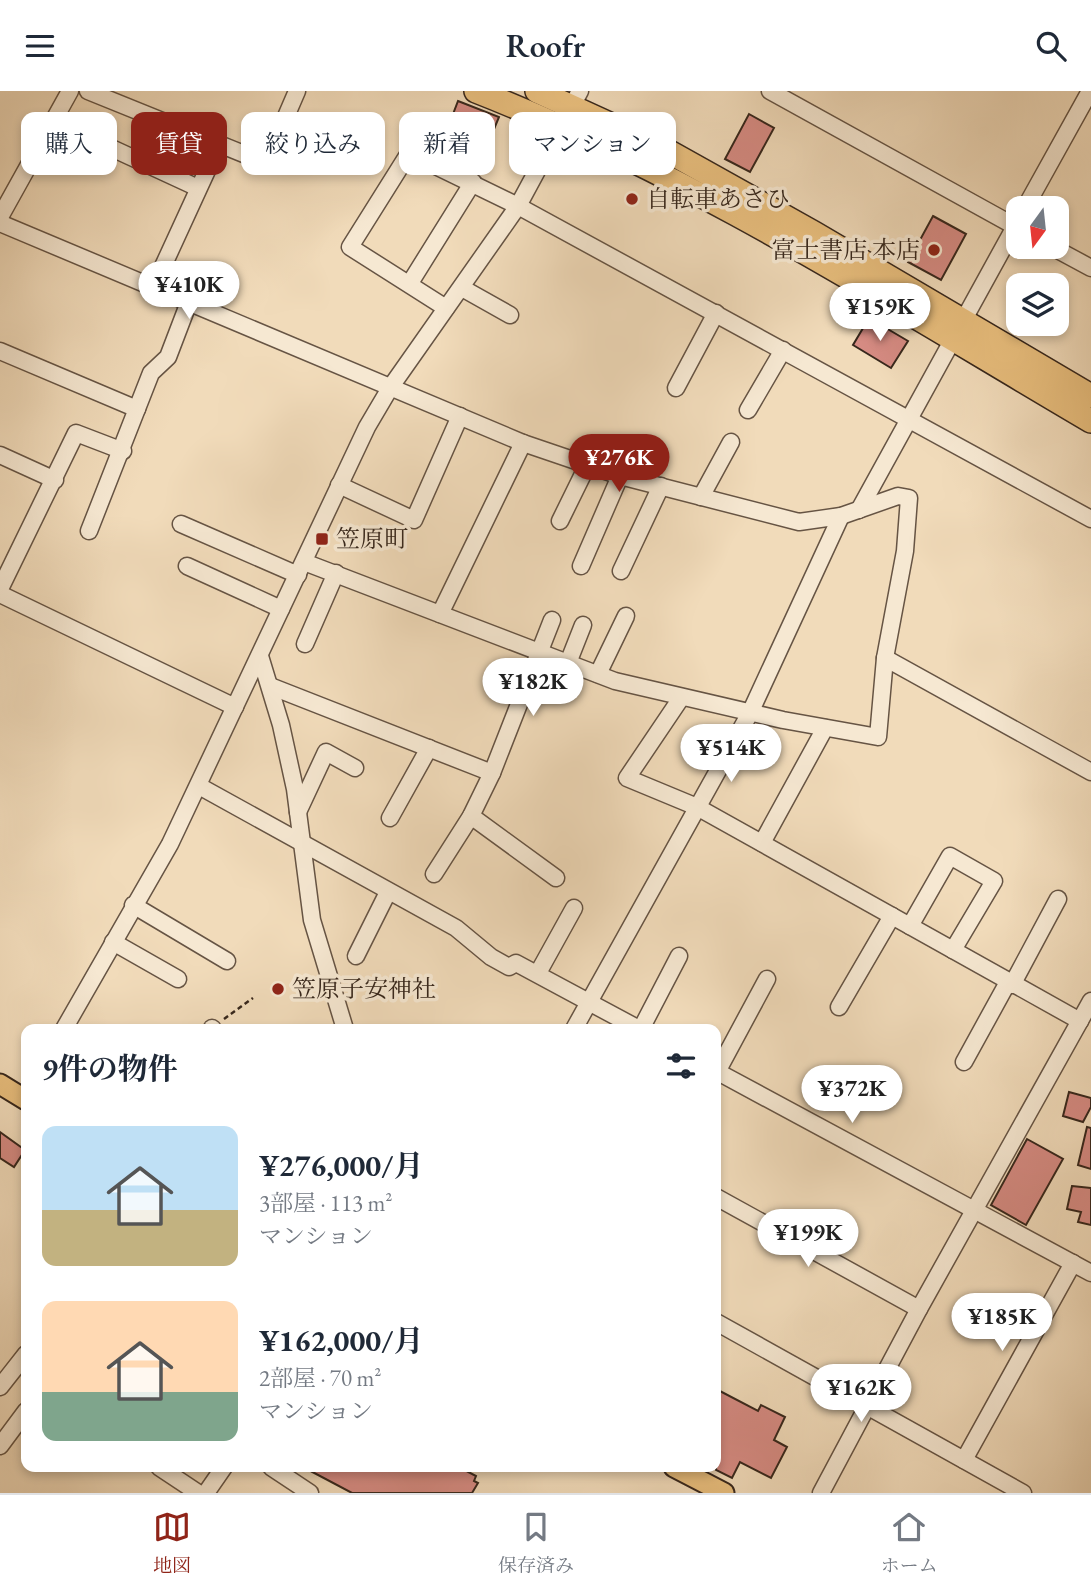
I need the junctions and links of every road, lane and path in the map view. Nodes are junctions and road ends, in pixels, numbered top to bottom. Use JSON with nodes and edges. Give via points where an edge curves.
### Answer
{"nodes":[{"id":1,"x":70,"y":91,"type":"edge"},
{"id":2,"x":88,"y":91,"type":"edge"},
{"id":3,"x":297,"y":91,"type":"edge"},
{"id":4,"x":476,"y":91,"type":"edge"},
{"id":5,"x":537,"y":91,"type":"edge"},
{"id":6,"x":770,"y":91,"type":"edge"},
{"id":7,"x":1090,"y":91,"type":"edge"},
{"id":8,"x":572,"y":107,"type":"edge"},
{"id":9,"x":58,"y":112,"type":"edge"},
{"id":10,"x":117,"y":151,"type":"edge"},
{"id":11,"x":24,"y":175,"type":"edge"},
{"id":12,"x":204,"y":175,"type":"edge"},
{"id":13,"x":473,"y":182,"type":"junction"},
{"id":14,"x":198,"y":188,"type":"junction"},
{"id":15,"x":1033,"y":196,"type":"edge"},
{"id":16,"x":518,"y":206,"type":"junction"},
{"id":17,"x":1006,"y":219,"type":"edge"},
{"id":18,"x":0,"y":220,"type":"edge"},
{"id":19,"x":1006,"y":245,"type":"edge"},
{"id":20,"x":1069,"y":256,"type":"edge"},
{"id":21,"x":1091,"y":268,"type":"edge"},
{"id":22,"x":410,"y":283,"type":"junction"},
{"id":23,"x":154,"y":286,"type":"junction"},
{"id":24,"x":462,"y":288,"type":"junction"},
{"id":25,"x":189,"y":302,"type":"junction"},
{"id":26,"x":446,"y":309,"type":"junction"},
{"id":27,"x":716,"y":313,"type":"junction"},
{"id":28,"x":510,"y":315,"type":"dead end"},
{"id":29,"x":958,"y":330,"type":"junction"},
{"id":30,"x":783,"y":350,"type":"junction"},
{"id":31,"x":0,"y":351,"type":"edge"},
{"id":32,"x":676,"y":387,"type":"dead end"},
{"id":33,"x":390,"y":388,"type":"junction"},
{"id":34,"x":1091,"y":396,"type":"edge"},
{"id":35,"x":138,"y":409,"type":"junction"},
{"id":36,"x":748,"y":410,"type":"dead end"},
{"id":37,"x":460,"y":416,"type":"junction"},
{"id":38,"x":910,"y":419,"type":"junction"},
{"id":39,"x":1091,"y":421,"type":"edge"},
{"id":40,"x":731,"y":442,"type":"dead end"},
{"id":41,"x":523,"y":443,"type":"junction"},
{"id":42,"x":123,"y":451,"type":"junction"},
{"id":43,"x":0,"y":455,"type":"edge"},
{"id":44,"x":587,"y":466,"type":"junction"},
{"id":45,"x":620,"y":475,"type":"junction"},
{"id":46,"x":55,"y":480,"type":"junction"},
{"id":47,"x":339,"y":485,"type":"junction"},
{"id":48,"x":661,"y":486,"type":"junction"},
{"id":49,"x":701,"y":497,"type":"junction"},
{"id":50,"x":859,"y":510,"type":"junction"},
{"id":51,"x":841,"y":516,"type":"junction"},
{"id":52,"x":1091,"y":519,"type":"edge"},
{"id":53,"x":561,"y":521,"type":"dead end"},
{"id":54,"x":181,"y":524,"type":"dead end"},
{"id":55,"x":89,"y":531,"type":"dead end"},
{"id":56,"x":187,"y":566,"type":"dead end"},
{"id":57,"x":581,"y":566,"type":"dead end"},
{"id":58,"x":301,"y":568,"type":"junction"},
{"id":59,"x":621,"y":571,"type":"dead end"},
{"id":60,"x":336,"y":573,"type":"junction"},
{"id":61,"x":0,"y":592,"type":"edge"},
{"id":62,"x":281,"y":610,"type":"junction"},
{"id":63,"x":440,"y":614,"type":"junction"},
{"id":64,"x":626,"y":616,"type":"dead end"},
{"id":65,"x":552,"y":620,"type":"dead end"},
{"id":66,"x":583,"y":625,"type":"dead end"},
{"id":67,"x":304,"y":644,"type":"dead end"},
{"id":68,"x":538,"y":650,"type":"junction"},
{"id":69,"x":260,"y":656,"type":"junction"},
{"id":70,"x":885,"y":658,"type":"junction"},
{"id":71,"x":568,"y":663,"type":"junction"},
{"id":72,"x":598,"y":674,"type":"junction"},
{"id":73,"x":271,"y":686,"type":"junction"},
{"id":74,"x":681,"y":698,"type":"junction"},
{"id":75,"x":235,"y":707,"type":"junction"},
{"id":76,"x":750,"y":713,"type":"junction"},
{"id":77,"x":825,"y":728,"type":"junction"},
{"id":78,"x":429,"y":748,"type":"junction"},
{"id":79,"x":355,"y":768,"type":"dead end"},
{"id":80,"x":1091,"y":772,"type":"edge"},
{"id":81,"x":492,"y":773,"type":"junction"},
{"id":82,"x":199,"y":786,"type":"junction"},
{"id":83,"x":697,"y":807,"type":"junction"},
{"id":84,"x":298,"y":812,"type":"junction"},
{"id":85,"x":471,"y":816,"type":"junction"},
{"id":86,"x":390,"y":818,"type":"dead end"},
{"id":87,"x":762,"y":843,"type":"junction"},
{"id":88,"x":303,"y":846,"type":"junction"},
{"id":89,"x":434,"y":874,"type":"dead end"},
{"id":90,"x":556,"y":878,"type":"dead end"},
{"id":91,"x":388,"y":892,"type":"junction"},
{"id":92,"x":1058,"y":899,"type":"dead end"},
{"id":93,"x":133,"y":905,"type":"junction"},
{"id":94,"x":574,"y":908,"type":"dead end"},
{"id":95,"x":892,"y":916,"type":"junction"},
{"id":96,"x":909,"y":926,"type":"junction"},
{"id":97,"x":113,"y":942,"type":"junction"},
{"id":98,"x":953,"y":950,"type":"junction"},
{"id":99,"x":356,"y":956,"type":"dead end"},
{"id":100,"x":679,"y":956,"type":"dead end"},
{"id":101,"x":227,"y":961,"type":"dead end"},
{"id":102,"x":537,"y":973,"type":"junction"},
{"id":103,"x":178,"y":979,"type":"dead end"},
{"id":104,"x":767,"y":979,"type":"dead end"},
{"id":105,"x":1010,"y":983,"type":"junction"},
{"id":106,"x":253,"y":998,"type":"dead end"},
{"id":107,"x":589,"y":1001,"type":"junction"},
{"id":108,"x":1091,"y":1001,"type":"edge"},
{"id":109,"x":839,"y":1007,"type":"dead end"},
{"id":110,"x":1080,"y":1021,"type":"junction"},
{"id":111,"x":67,"y":1024,"type":"edge"},
{"id":112,"x":218,"y":1024,"type":"edge"},
{"id":113,"x":343,"y":1024,"type":"edge"},
{"id":114,"x":577,"y":1024,"type":"edge"},
{"id":115,"x":631,"y":1024,"type":"edge"},
{"id":116,"x":643,"y":1024,"type":"edge"},
{"id":117,"x":964,"y":1062,"type":"dead end"},
{"id":118,"x":721,"y":1064,"type":"edge"},
{"id":119,"x":721,"y":1073,"type":"edge"},
{"id":120,"x":0,"y":1084,"type":"edge"},
{"id":121,"x":21,"y":1095,"type":"edge"},
{"id":122,"x":721,"y":1200,"type":"edge"},
{"id":123,"x":974,"y":1210,"type":"junction"},
{"id":124,"x":1073,"y":1263,"type":"junction"},
{"id":125,"x":1091,"y":1273,"type":"edge"},
{"id":126,"x":919,"y":1310,"type":"junction"},
{"id":127,"x":721,"y":1325,"type":"edge"},
{"id":128,"x":21,"y":1360,"type":"edge"},
{"id":129,"x":0,"y":1387,"type":"edge"},
{"id":130,"x":866,"y":1406,"type":"junction"},
{"id":131,"x":21,"y":1419,"type":"edge"},
{"id":132,"x":0,"y":1446,"type":"edge"},
{"id":133,"x":964,"y":1460,"type":"junction"},
{"id":134,"x":166,"y":1472,"type":"edge"},
{"id":135,"x":221,"y":1472,"type":"edge"},
{"id":136,"x":278,"y":1472,"type":"edge"},
{"id":137,"x":684,"y":1472,"type":"edge"},
{"id":138,"x":198,"y":1493,"type":"edge"},
{"id":139,"x":206,"y":1493,"type":"edge"},
{"id":140,"x":310,"y":1493,"type":"edge"},
{"id":141,"x":724,"y":1493,"type":"edge"},
{"id":142,"x":821,"y":1493,"type":"edge"},
{"id":143,"x":1023,"y":1493,"type":"edge"}],
"edges":[{"from":1,"to":9,"type":"street"},
{"from":2,"to":3,"type":"street","via":[[266,163]]},
{"from":4,"to":8,"type":"highway"},
{"from":5,"to":8,"type":"highway"},
{"from":6,"to":17,"type":"street"},
{"from":7,"to":15,"type":"street"},
{"from":8,"to":16,"type":"street"},
{"from":8,"to":29,"type":"highway","via":[[706,197]]},
{"from":10,"to":14,"type":"street"},
{"from":11,"to":18,"type":"street"},
{"from":12,"to":14,"type":"street"},
{"from":13,"to":16,"type":"street"},
{"from":13,"to":22,"type":"street"},
{"from":13,"to":22,"type":"street","via":[[409,153],[350,247]]},
{"from":14,"to":23,"type":"street"},
{"from":16,"to":24,"type":"street"},
{"from":16,"to":27,"type":"street"},
{"from":18,"to":23,"type":"street"},
{"from":19,"to":29,"type":"street"},
{"from":20,"to":21,"type":"street"},
{"from":22,"to":26,"type":"street"},
{"from":23,"to":25,"type":"street"},
{"from":24,"to":26,"type":"street"},
{"from":24,"to":28,"type":"street"},
{"from":25,"to":33,"type":"street"},
{"from":25,"to":35,"type":"street","via":[[168,356],[151,373]]},
{"from":26,"to":33,"type":"street"},
{"from":27,"to":30,"type":"street"},
{"from":27,"to":32,"type":"street"},
{"from":29,"to":34,"type":"highway"},
{"from":29,"to":38,"type":"street"},
{"from":29,"to":39,"type":"highway"},
{"from":30,"to":36,"type":"street"},
{"from":30,"to":38,"type":"street"},
{"from":31,"to":35,"type":"street"},
{"from":33,"to":37,"type":"street"},
{"from":33,"to":47,"type":"street"},
{"from":35,"to":42,"type":"street"},
{"from":37,"to":41,"type":"street"},
{"from":37,"to":47,"type":"street","via":[[414,520]]},
{"from":38,"to":50,"type":"street"},
{"from":38,"to":52,"type":"street"},
{"from":40,"to":49,"type":"street"},
{"from":41,"to":44,"type":"street"},
{"from":41,"to":63,"type":"street"},
{"from":42,"to":46,"type":"street","via":[[76,433]]},
{"from":42,"to":55,"type":"street"},
{"from":43,"to":46,"type":"street"},
{"from":44,"to":45,"type":"street"},
{"from":44,"to":53,"type":"street"},
{"from":45,"to":48,"type":"street"},
{"from":45,"to":57,"type":"street"},
{"from":46,"to":61,"type":"street"},
{"from":47,"to":58,"type":"street"},
{"from":48,"to":49,"type":"street"},
{"from":48,"to":59,"type":"street"},
{"from":49,"to":51,"type":"street","via":[[799,522]]},
{"from":50,"to":51,"type":"street"},
{"from":50,"to":70,"type":"street","via":[[898,496],[909,498],[905,551]]},
{"from":51,"to":76,"type":"street"},
{"from":54,"to":58,"type":"street"},
{"from":56,"to":62,"type":"street"},
{"from":58,"to":60,"type":"street"},
{"from":58,"to":62,"type":"street"},
{"from":60,"to":63,"type":"street"},
{"from":60,"to":67,"type":"street"},
{"from":61,"to":75,"type":"street"},
{"from":62,"to":69,"type":"street"},
{"from":63,"to":68,"type":"street"},
{"from":64,"to":72,"type":"street"},
{"from":65,"to":68,"type":"street"},
{"from":66,"to":71,"type":"street"},
{"from":68,"to":71,"type":"street"},
{"from":68,"to":81,"type":"street"},
{"from":69,"to":73,"type":"street"},
{"from":69,"to":75,"type":"street"},
{"from":70,"to":77,"type":"street","via":[[878,737]]},
{"from":70,"to":80,"type":"street"},
{"from":71,"to":72,"type":"street"},
{"from":72,"to":74,"type":"street"},
{"from":73,"to":78,"type":"street"},
{"from":73,"to":84,"type":"street"},
{"from":74,"to":76,"type":"street"},
{"from":74,"to":83,"type":"street","via":[[627,778]]},
{"from":75,"to":82,"type":"street"},
{"from":76,"to":77,"type":"street"},
{"from":76,"to":83,"type":"street"},
{"from":77,"to":87,"type":"street"},
{"from":78,"to":81,"type":"street"},
{"from":78,"to":86,"type":"street"},
{"from":79,"to":84,"type":"street","via":[[326,752]]},
{"from":81,"to":85,"type":"street"},
{"from":82,"to":88,"type":"street"},
{"from":82,"to":93,"type":"street"},
{"from":83,"to":87,"type":"street"},
{"from":83,"to":107,"type":"street"},
{"from":84,"to":88,"type":"street"},
{"from":85,"to":89,"type":"street"},
{"from":85,"to":90,"type":"street"},
{"from":87,"to":95,"type":"street"},
{"from":88,"to":91,"type":"street"},
{"from":88,"to":113,"type":"street","via":[[312,920]]},
{"from":91,"to":99,"type":"street"},
{"from":91,"to":102,"type":"street","via":[[456,928],[509,967],[516,963]]},
{"from":92,"to":105,"type":"street"},
{"from":93,"to":97,"type":"street"},
{"from":93,"to":101,"type":"street"},
{"from":94,"to":102,"type":"street"},
{"from":95,"to":96,"type":"street"},
{"from":95,"to":109,"type":"street"},
{"from":96,"to":98,"type":"street"},
{"from":96,"to":98,"type":"street","via":[[950,856],[994,881]]},
{"from":97,"to":103,"type":"street"},
{"from":97,"to":111,"type":"street"},
{"from":98,"to":105,"type":"street"},
{"from":100,"to":116,"type":"street"},
{"from":102,"to":107,"type":"street"},
{"from":104,"to":118,"type":"street"},
{"from":105,"to":110,"type":"street"},
{"from":105,"to":117,"type":"street"},
{"from":106,"to":112,"type":"path"},
{"from":107,"to":114,"type":"street"},
{"from":107,"to":115,"type":"street"},
{"from":108,"to":110,"type":"street"},
{"from":110,"to":123,"type":"street"},
{"from":119,"to":123,"type":"street"},
{"from":120,"to":121,"type":"main road"},
{"from":122,"to":126,"type":"street"},
{"from":123,"to":124,"type":"street"},
{"from":123,"to":126,"type":"street"},
{"from":124,"to":125,"type":"street"},
{"from":124,"to":133,"type":"street"},
{"from":126,"to":130,"type":"street"},
{"from":127,"to":130,"type":"street"},
{"from":128,"to":129,"type":"street"},
{"from":130,"to":133,"type":"street"},
{"from":130,"to":142,"type":"street"},
{"from":131,"to":132,"type":"street"},
{"from":133,"to":143,"type":"street"},
{"from":134,"to":138,"type":"street"},
{"from":135,"to":139,"type":"street"},
{"from":136,"to":140,"type":"street"},
{"from":137,"to":141,"type":"main road"}]}
